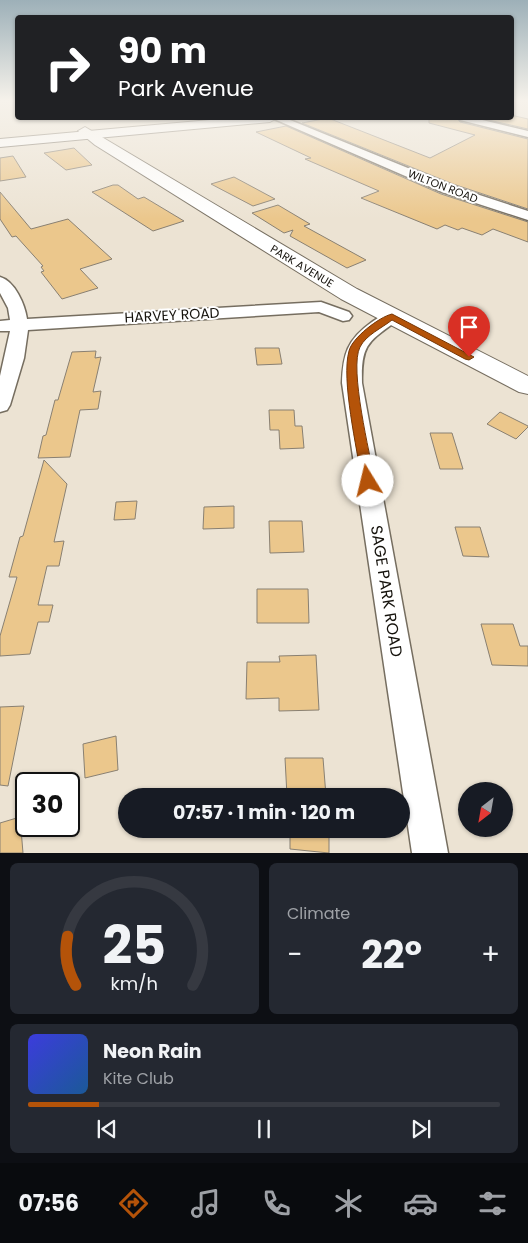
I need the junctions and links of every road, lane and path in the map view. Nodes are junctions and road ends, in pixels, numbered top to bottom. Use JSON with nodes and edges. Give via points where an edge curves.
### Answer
{"nodes":[{"id":1,"x":28,"y":140,"type":"edge"},
{"id":2,"x":98,"y":140,"type":"edge"},
{"id":3,"x":329,"y":140,"type":"edge"},
{"id":4,"x":0,"y":143,"type":"edge"},
{"id":5,"x":528,"y":216,"type":"edge"},
{"id":6,"x":0,"y":282,"type":"edge"},
{"id":7,"x":343,"y":316,"type":"dead end"},
{"id":8,"x":392,"y":316,"type":"junction"},
{"id":9,"x":9,"y":325,"type":"edge"},
{"id":10,"x":528,"y":386,"type":"edge"},
{"id":11,"x":0,"y":405,"type":"edge"},
{"id":12,"x":430,"y":853,"type":"edge"}],
"edges":[{"from":1,"to":4,"type":"main road"},
{"from":2,"to":8,"type":"main road","name":"PARK AVENUE","via":[[308,270]]},
{"from":3,"to":5,"type":"street","name":"WILTON ROAD","via":[[447,189]]},
{"from":6,"to":9,"type":"street","via":[[16,307]]},
{"from":7,"to":9,"type":"street","name":"HARVEY ROAD","via":[[321,307]]},
{"from":8,"to":10,"type":"main road","name":"PARK AVENUE"},
{"from":8,"to":12,"type":"street","name":"SAGE PARK ROAD","via":[[362,337],[354,348],[352,383]]},
{"from":9,"to":11,"type":"street","via":[[16,360]]}]}
